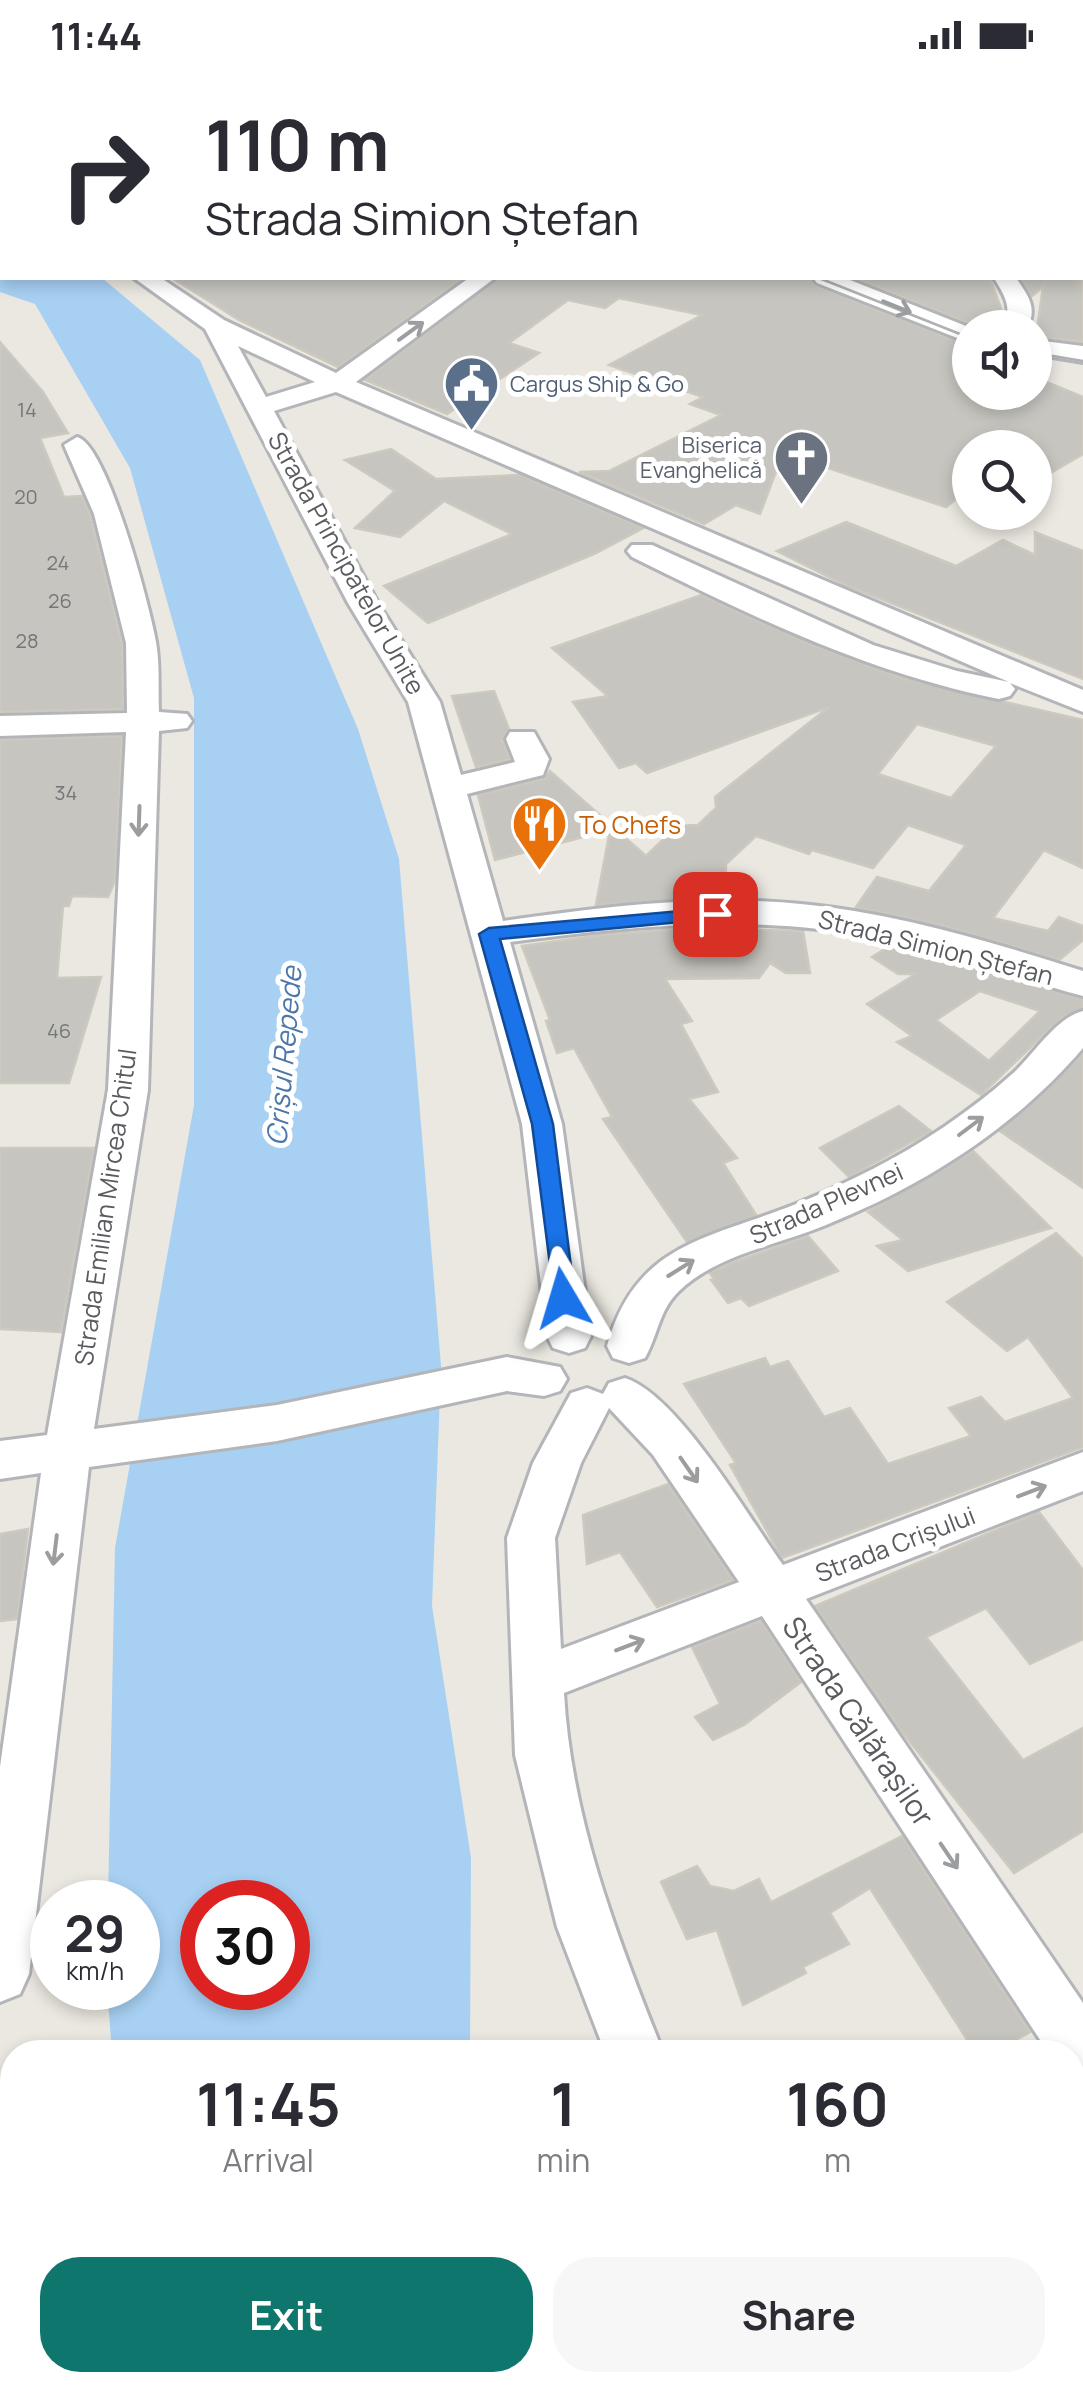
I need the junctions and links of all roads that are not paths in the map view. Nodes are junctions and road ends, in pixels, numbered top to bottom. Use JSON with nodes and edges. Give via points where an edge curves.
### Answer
{"nodes":[{"id":1,"x":149,"y":280,"type":"edge"},
{"id":2,"x":481,"y":280,"type":"edge"},
{"id":3,"x":830,"y":280,"type":"edge"},
{"id":4,"x":1007,"y":280,"type":"edge"},
{"id":5,"x":1020,"y":310,"type":"edge"},
{"id":6,"x":216,"y":326,"type":"junction"},
{"id":7,"x":952,"y":329,"type":"edge"},
{"id":8,"x":1052,"y":349,"type":"edge"},
{"id":9,"x":1083,"y":354,"type":"edge"},
{"id":10,"x":1052,"y":357,"type":"edge"},
{"id":11,"x":1083,"y":362,"type":"edge"},
{"id":12,"x":337,"y":384,"type":"junction"},
{"id":13,"x":261,"y":407,"type":"junction"},
{"id":14,"x":77,"y":445,"type":"dead end"},
{"id":15,"x":1077,"y":695,"type":"edge"},
{"id":16,"x":160,"y":722,"type":"junction"},
{"id":17,"x":0,"y":726,"type":"edge"},
{"id":18,"x":522,"y":740,"type":"dead end"},
{"id":19,"x":448,"y":788,"type":"junction"},
{"id":20,"x":489,"y":934,"type":"junction"},
{"id":21,"x":1083,"y":984,"type":"edge"},
{"id":22,"x":1083,"y":1023,"type":"edge"},
{"id":23,"x":570,"y":1336,"type":"junction"},
{"id":24,"x":526,"y":1376,"type":"junction"},
{"id":25,"x":614,"y":1383,"type":"junction"},
{"id":26,"x":92,"y":1450,"type":"junction"},
{"id":27,"x":0,"y":1460,"type":"edge"},
{"id":28,"x":1083,"y":1471,"type":"edge"},
{"id":29,"x":773,"y":1591,"type":"junction"},
{"id":30,"x":539,"y":1680,"type":"junction"},
{"id":31,"x":0,"y":1974,"type":"edge"},
{"id":32,"x":629,"y":2040,"type":"edge"},
{"id":33,"x":1074,"y":2040,"type":"edge"}],
"edges":[{"from":1,"to":6,"type":"street"},
{"from":12,"to":2,"type":"street","one_way":true},
{"from":3,"to":7,"type":"street","one_way":true},
{"from":4,"to":5,"type":"street"},
{"from":6,"to":12,"type":"street"},
{"from":6,"to":13,"type":"street","name":"Strada Principatelor Unite"},
{"from":8,"to":9,"type":"street"},
{"from":10,"to":11,"type":"street"},
{"from":12,"to":13,"type":"street"},
{"from":12,"to":15,"type":"street","via":[[677,532],[642,551],[812,629],[988,687]]},
{"from":13,"to":19,"type":"street","name":"Strada Principatelor Unite","via":[[424,702]]},
{"from":14,"to":16,"type":"street","name":"Strada Emilian Mircea Chitul","via":[[108,514]]},
{"from":16,"to":17,"type":"street"},
{"from":16,"to":26,"type":"street","name":"Strada Emilian Mircea Chitul","one_way":true},
{"from":18,"to":19,"type":"street","via":[[531,768]]},
{"from":19,"to":20,"type":"street","name":"Strada Principatelor Unite"},
{"from":20,"to":21,"type":"street","name":"Strada Simion Ștefan","via":[[686,914],[800,915],[945,944]]},
{"from":20,"to":23,"type":"street","name":"Strada Principatelor Unite","via":[[542,1124]]},
{"from":25,"to":22,"type":"street","name":"Strada Plevnei","one_way":true,"via":[[642,1306],[679,1266],[838,1204],[929,1156],[1018,1089]]},
{"from":23,"to":24,"type":"street"},
{"from":23,"to":25,"type":"street","via":[[601,1333]]},
{"from":24,"to":25,"type":"street","name":"Strada Călărașilor","via":[[560,1398]]},
{"from":24,"to":26,"type":"street"},
{"from":25,"to":29,"type":"street","name":"Strada Călărașilor","one_way":true,"via":[[670,1442]]},
{"from":25,"to":30,"type":"street","via":[[557,1463],[531,1538]]},
{"from":26,"to":27,"type":"street"},
{"from":26,"to":31,"type":"street","name":"Strada Emilian Mircea Chitul","one_way":true},
{"from":29,"to":28,"type":"street","name":"Strada Crișului","one_way":true},
{"from":30,"to":29,"type":"street","name":"Strada Crișului","one_way":true},
{"from":29,"to":33,"type":"street","name":"Strada Călărașilor","one_way":true},
{"from":30,"to":32,"type":"street","via":[[541,1755],[585,1927]]}]}
